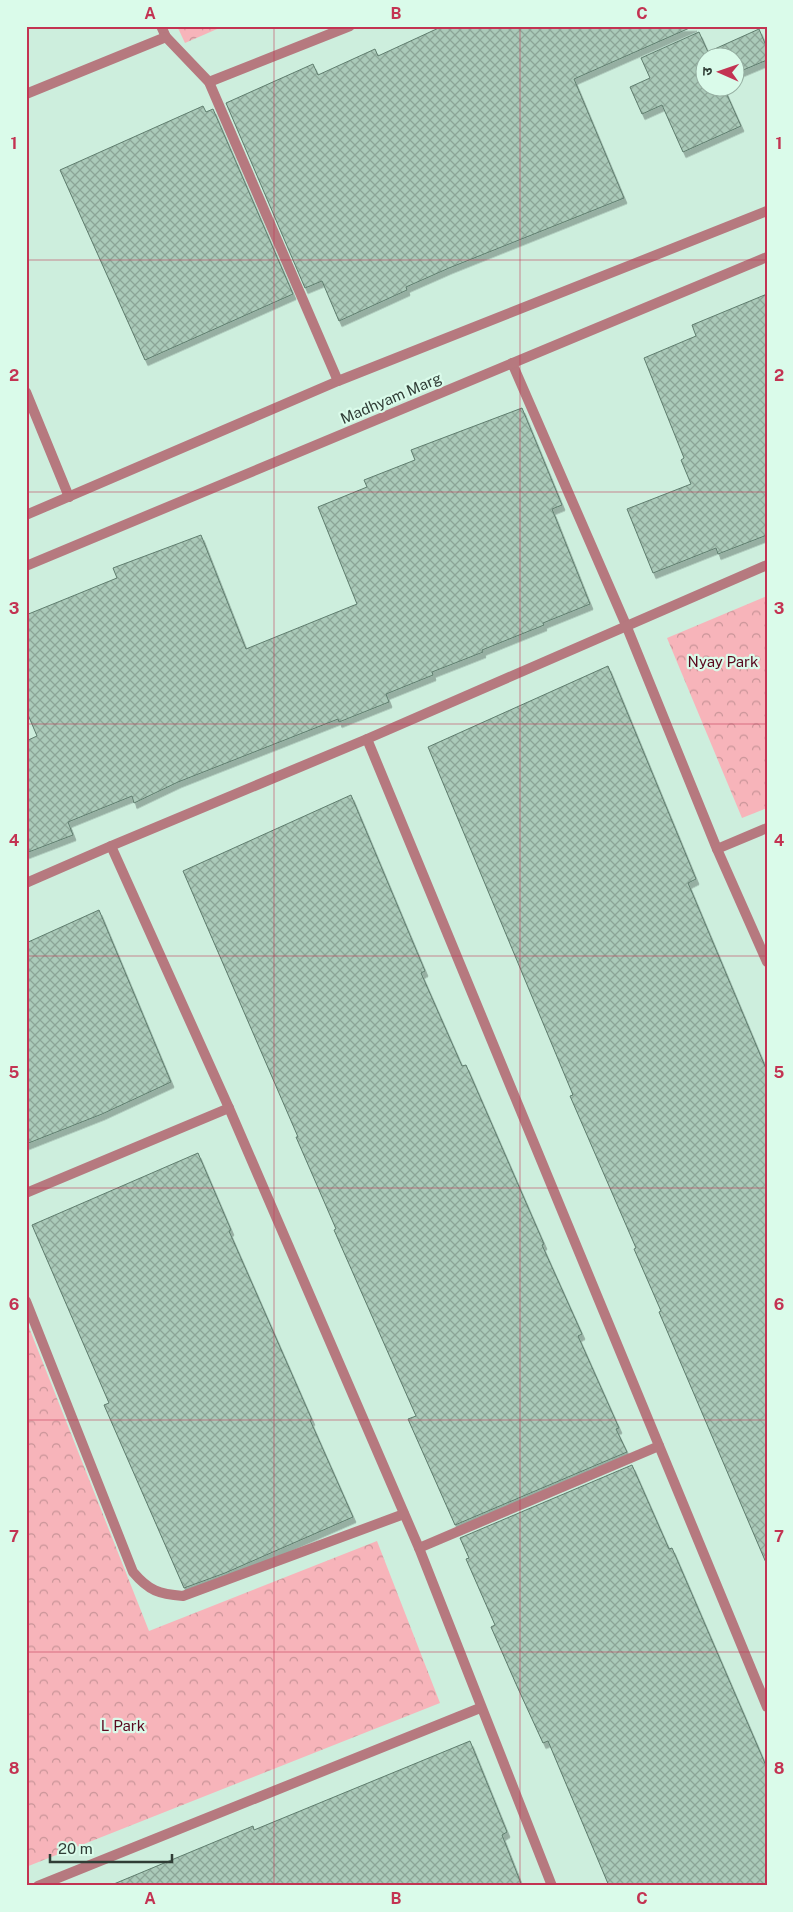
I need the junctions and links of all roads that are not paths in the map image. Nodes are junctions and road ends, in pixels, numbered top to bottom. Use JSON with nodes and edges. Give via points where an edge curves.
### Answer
{"nodes":[{"id":1,"x":161,"y":26,"type":"edge"},
{"id":2,"x":350,"y":26,"type":"edge"},
{"id":3,"x":166,"y":37,"type":"junction"},
{"id":4,"x":209,"y":82,"type":"junction"},
{"id":5,"x":26,"y":94,"type":"edge"},
{"id":6,"x":767,"y":211,"type":"edge"},
{"id":7,"x":767,"y":257,"type":"edge"},
{"id":8,"x":512,"y":363,"type":"junction"},
{"id":9,"x":338,"y":381,"type":"junction"},
{"id":10,"x":26,"y":392,"type":"edge"},
{"id":11,"x":69,"y":497,"type":"junction"},
{"id":12,"x":26,"y":516,"type":"edge"},
{"id":13,"x":767,"y":565,"type":"edge"},
{"id":14,"x":26,"y":566,"type":"edge"},
{"id":15,"x":626,"y":625,"type":"junction"},
{"id":16,"x":367,"y":739,"type":"junction"},
{"id":17,"x":767,"y":828,"type":"edge"},
{"id":18,"x":111,"y":846,"type":"junction"},
{"id":19,"x":717,"y":849,"type":"junction"},
{"id":20,"x":26,"y":883,"type":"edge"},
{"id":21,"x":767,"y":962,"type":"edge"},
{"id":22,"x":229,"y":1108,"type":"junction"},
{"id":23,"x":26,"y":1193,"type":"edge"},
{"id":24,"x":26,"y":1301,"type":"edge"},
{"id":25,"x":659,"y":1446,"type":"junction"},
{"id":26,"x":404,"y":1514,"type":"junction"},
{"id":27,"x":419,"y":1548,"type":"junction"},
{"id":28,"x":767,"y":1707,"type":"edge"},
{"id":29,"x":480,"y":1708,"type":"junction"},
{"id":30,"x":38,"y":1886,"type":"edge"},
{"id":31,"x":552,"y":1886,"type":"edge"}],
"edges":[{"from":1,"to":3,"type":"street"},
{"from":2,"to":4,"type":"street"},
{"from":3,"to":4,"type":"street"},
{"from":3,"to":5,"type":"street"},
{"from":4,"to":9,"type":"street"},
{"from":6,"to":9,"type":"street"},
{"from":7,"to":8,"type":"street","name":"Madhyam Marg"},
{"from":8,"to":14,"type":"street","name":"Madhyam Marg"},
{"from":8,"to":15,"type":"street"},
{"from":9,"to":11,"type":"street"},
{"from":10,"to":11,"type":"street"},
{"from":11,"to":12,"type":"street"},
{"from":13,"to":15,"type":"street"},
{"from":15,"to":16,"type":"street"},
{"from":15,"to":19,"type":"street"},
{"from":16,"to":18,"type":"street"},
{"from":16,"to":25,"type":"street"},
{"from":17,"to":19,"type":"street"},
{"from":18,"to":20,"type":"street"},
{"from":18,"to":22,"type":"street"},
{"from":19,"to":21,"type":"street"},
{"from":22,"to":23,"type":"street"},
{"from":22,"to":26,"type":"street"},
{"from":24,"to":26,"type":"street","via":[[133,1572],[146,1587],[164,1594],[183,1596]]},
{"from":25,"to":27,"type":"street"},
{"from":25,"to":28,"type":"street"},
{"from":26,"to":27,"type":"street"},
{"from":27,"to":29,"type":"street"},
{"from":29,"to":30,"type":"street"},
{"from":29,"to":31,"type":"street"}]}
